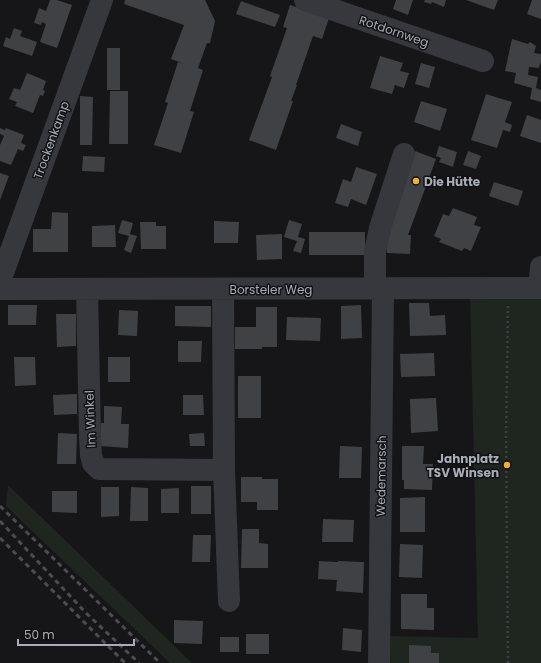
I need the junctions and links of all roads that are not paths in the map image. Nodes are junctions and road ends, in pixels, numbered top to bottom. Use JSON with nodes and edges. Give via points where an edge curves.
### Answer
{"nodes":[{"id":1,"x":102,"y":0,"type":"edge"},
{"id":2,"x":305,"y":0,"type":"edge"},
{"id":3,"x":483,"y":61,"type":"dead end"},
{"id":4,"x":404,"y":154,"type":"dead end"},
{"id":5,"x":0,"y":280,"type":"edge"},
{"id":6,"x":540,"y":281,"type":"edge"},
{"id":7,"x":0,"y":289,"type":"edge"},
{"id":8,"x":87,"y":289,"type":"junction"},
{"id":9,"x":223,"y":289,"type":"junction"},
{"id":10,"x":379,"y":289,"type":"junction"},
{"id":11,"x":224,"y":470,"type":"junction"},
{"id":12,"x":229,"y":601,"type":"dead end"},
{"id":13,"x":379,"y":663,"type":"edge"}],
"edges":[{"from":1,"to":5,"type":"street","name":"Trockenkamp"},
{"from":2,"to":3,"type":"street","name":"Rotdornweg"},
{"from":4,"to":10,"type":"street","name":"Wedemarsch","via":[[375,252]]},
{"from":6,"to":10,"type":"street","name":"Borsteler Weg","via":[[508,289]]},
{"from":7,"to":8,"type":"street","name":"Borsteler Weg"},
{"from":8,"to":9,"type":"street","name":"Borsteler Weg"},
{"from":8,"to":11,"type":"street","name":"Im Winkel","via":[[90,437],[93,463],[99,468]]},
{"from":9,"to":10,"type":"street","name":"Borsteler Weg"},
{"from":9,"to":11,"type":"street"},
{"from":10,"to":13,"type":"street","name":"Wedemarsch"},
{"from":11,"to":12,"type":"street"}]}
